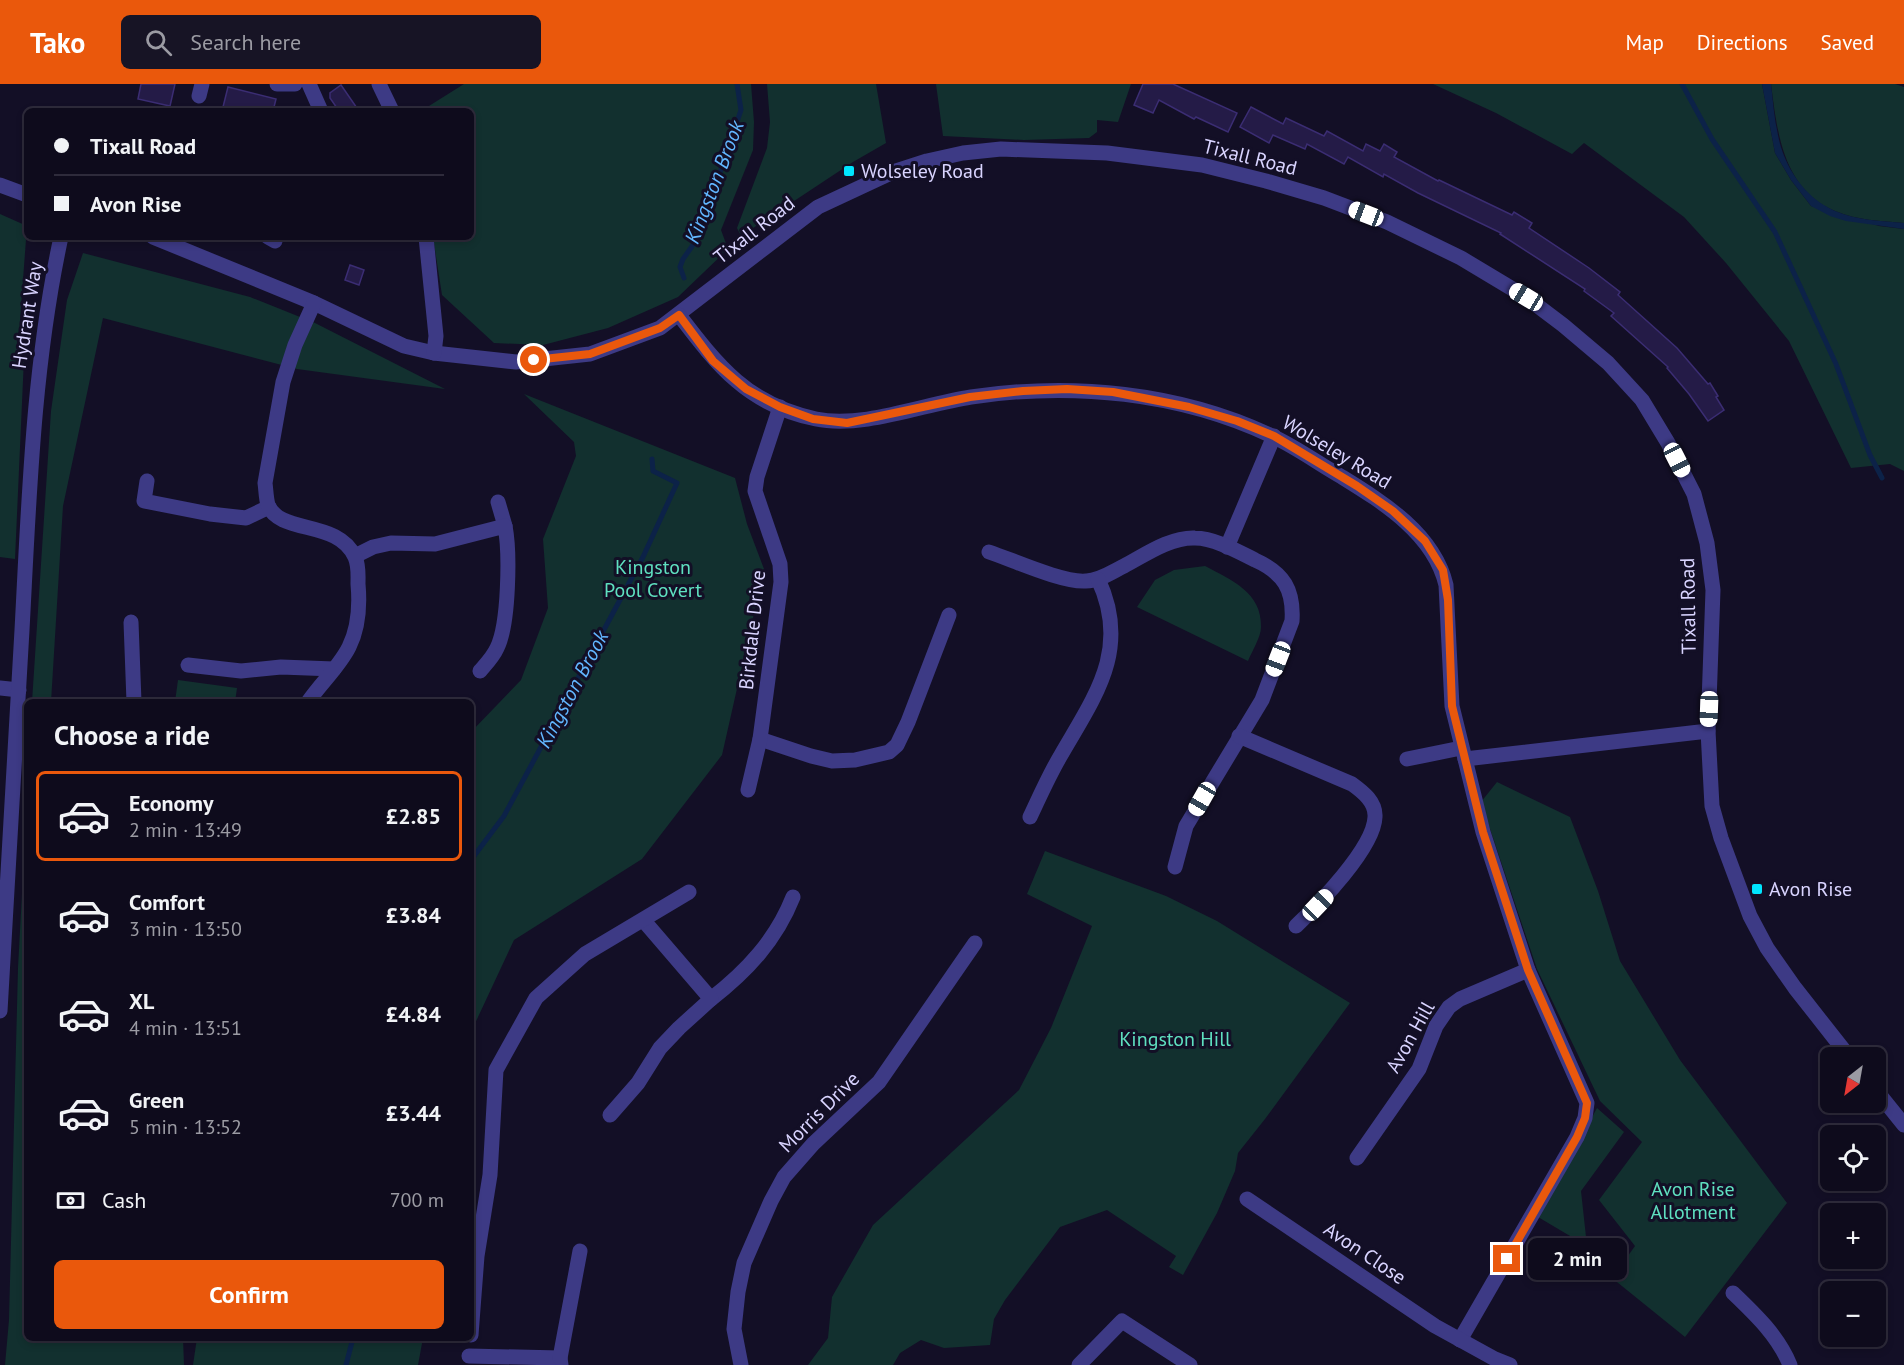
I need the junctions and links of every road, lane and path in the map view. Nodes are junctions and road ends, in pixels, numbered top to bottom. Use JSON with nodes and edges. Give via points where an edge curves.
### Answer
{"nodes":[{"id":1,"x":277,"y":84,"type":"edge"},
{"id":2,"x":295,"y":84,"type":"edge"},
{"id":3,"x":309,"y":84,"type":"edge"},
{"id":4,"x":379,"y":84,"type":"edge"},
{"id":5,"x":320,"y":108,"type":"edge"},
{"id":6,"x":391,"y":108,"type":"edge"},
{"id":7,"x":0,"y":185,"type":"edge"},
{"id":8,"x":24,"y":194,"type":"edge"},
{"id":9,"x":60,"y":240,"type":"edge"},
{"id":10,"x":160,"y":240,"type":"edge"},
{"id":11,"x":426,"y":240,"type":"edge"},
{"id":12,"x":314,"y":303,"type":"junction"},
{"id":13,"x":679,"y":315,"type":"junction"},
{"id":14,"x":434,"y":353,"type":"junction"},
{"id":15,"x":780,"y":407,"type":"junction"},
{"id":16,"x":1274,"y":436,"type":"junction"},
{"id":17,"x":147,"y":481,"type":"dead end"},
{"id":18,"x":498,"y":502,"type":"dead end"},
{"id":19,"x":269,"y":507,"type":"junction"},
{"id":20,"x":505,"y":526,"type":"junction"},
{"id":21,"x":1227,"y":547,"type":"junction"},
{"id":22,"x":989,"y":552,"type":"dead end"},
{"id":23,"x":355,"y":556,"type":"junction"},
{"id":24,"x":1098,"y":579,"type":"junction"},
{"id":25,"x":949,"y":615,"type":"dead end"},
{"id":26,"x":131,"y":622,"type":"dead end"},
{"id":27,"x":188,"y":665,"type":"dead end"},
{"id":28,"x":334,"y":669,"type":"junction"},
{"id":29,"x":480,"y":671,"type":"dead end"},
{"id":30,"x":0,"y":688,"type":"edge"},
{"id":31,"x":19,"y":690,"type":"junction"},
{"id":32,"x":134,"y":699,"type":"edge"},
{"id":33,"x":310,"y":699,"type":"edge"},
{"id":34,"x":1708,"y":731,"type":"junction"},
{"id":35,"x":1239,"y":736,"type":"junction"},
{"id":36,"x":760,"y":739,"type":"junction"},
{"id":37,"x":1463,"y":754,"type":"junction"},
{"id":38,"x":1407,"y":759,"type":"dead end"},
{"id":39,"x":748,"y":790,"type":"dead end"},
{"id":40,"x":1029,"y":817,"type":"dead end"},
{"id":41,"x":1175,"y":867,"type":"dead end"},
{"id":42,"x":689,"y":892,"type":"dead end"},
{"id":43,"x":793,"y":897,"type":"dead end"},
{"id":44,"x":644,"y":921,"type":"junction"},
{"id":45,"x":1296,"y":926,"type":"dead end"},
{"id":46,"x":975,"y":943,"type":"dead end"},
{"id":47,"x":1528,"y":970,"type":"junction"},
{"id":48,"x":711,"y":999,"type":"junction"},
{"id":49,"x":0,"y":1011,"type":"edge"},
{"id":50,"x":1841,"y":1047,"type":"edge"},
{"id":51,"x":1886,"y":1103,"type":"edge"},
{"id":52,"x":610,"y":1115,"type":"dead end"},
{"id":53,"x":1904,"y":1125,"type":"edge"},
{"id":54,"x":1357,"y":1158,"type":"dead end"},
{"id":55,"x":1247,"y":1199,"type":"dead end"},
{"id":56,"x":580,"y":1251,"type":"dead end"},
{"id":57,"x":1733,"y":1293,"type":"dead end"},
{"id":58,"x":474,"y":1296,"type":"edge"},
{"id":59,"x":1460,"y":1340,"type":"junction"},
{"id":60,"x":471,"y":1341,"type":"edge"},
{"id":61,"x":470,"y":1361,"type":"edge"},
{"id":62,"x":560,"y":1362,"type":"edge"},
{"id":63,"x":741,"y":1365,"type":"edge"},
{"id":64,"x":1078,"y":1365,"type":"edge"},
{"id":65,"x":1190,"y":1365,"type":"edge"},
{"id":66,"x":1510,"y":1365,"type":"edge"},
{"id":67,"x":1790,"y":1365,"type":"edge"}],
"edges":[{"from":1,"to":2,"type":"street"},
{"from":3,"to":5,"type":"street"},
{"from":4,"to":6,"type":"street"},
{"from":7,"to":8,"type":"street"},
{"from":9,"to":31,"type":"street","name":"Hydrant Way","via":[[38,378]]},
{"from":10,"to":12,"type":"street","name":"Tixall Road"},
{"from":11,"to":14,"type":"street","via":[[436,336]]},
{"from":12,"to":14,"type":"street","name":"Tixall Road","via":[[404,346]]},
{"from":12,"to":19,"type":"street","via":[[283,382],[265,483]]},
{"from":13,"to":14,"type":"street","name":"Tixall Road","via":[[660,328],[590,354],[516,362]]},
{"from":13,"to":15,"type":"street","name":"Wolseley Road","via":[[730,377]]},
{"from":13,"to":34,"type":"street","name":"Tixall Road","via":[[818,207],[893,172],[963,153],[1001,149],[1107,153],[1202,165],[1324,198],[1387,222],[1461,258],[1526,297],[1608,363],[1642,400],[1694,494],[1707,543],[1713,590]]},
{"from":15,"to":16,"type":"street","name":"Wolseley Road","via":[[813,419],[847,423],[970,397],[1067,389],[1189,407]]},
{"from":15,"to":36,"type":"street","name":"Birkdale Drive","via":[[755,485],[780,564],[781,582]]},
{"from":16,"to":21,"type":"street"},
{"from":16,"to":37,"type":"street","name":"Wolseley Road","via":[[1393,511],[1435,556],[1446,585],[1452,706]]},
{"from":17,"to":19,"type":"street","via":[[144,501],[246,518]]},
{"from":18,"to":20,"type":"street"},
{"from":19,"to":23,"type":"street","via":[[285,521],[333,535]]},
{"from":20,"to":23,"type":"street","via":[[435,544],[391,543]]},
{"from":20,"to":29,"type":"street","via":[[508,539],[503,632],[496,650]]},
{"from":21,"to":24,"type":"street","via":[[1196,537],[1177,540]]},
{"from":21,"to":35,"type":"street","via":[[1279,575],[1287,586],[1293,608],[1286,639],[1262,700]]},
{"from":22,"to":24,"type":"street","via":[[1072,581]]},
{"from":23,"to":28,"type":"street","via":[[360,601],[357,629]]},
{"from":24,"to":40,"type":"street","via":[[1111,614],[1108,659],[1094,701]]},
{"from":25,"to":36,"type":"street","via":[[908,722],[897,745],[889,752],[832,761]]},
{"from":26,"to":32,"type":"street"},
{"from":27,"to":28,"type":"street","via":[[241,671],[281,667]]},
{"from":28,"to":33,"type":"street"},
{"from":30,"to":31,"type":"street"},
{"from":31,"to":49,"type":"street","name":"Hydrant Way"},
{"from":34,"to":37,"type":"street"},
{"from":34,"to":50,"type":"street","name":"Tixall Road","via":[[1712,806],[1750,916],[1767,948]]},
{"from":35,"to":41,"type":"street","via":[[1186,826]]},
{"from":35,"to":45,"type":"street","via":[[1352,784],[1365,793],[1374,807],[1374,827],[1367,842],[1327,895]]},
{"from":36,"to":39,"type":"street","name":"Birkdale Drive"},
{"from":37,"to":38,"type":"street"},
{"from":37,"to":47,"type":"street","via":[[1483,832]]},
{"from":42,"to":44,"type":"street"},
{"from":43,"to":48,"type":"street","via":[[785,919],[762,952],[748,969]]},
{"from":44,"to":48,"type":"street"},
{"from":44,"to":58,"type":"street","via":[[585,954],[536,998],[496,1070],[490,1175]]},
{"from":46,"to":63,"type":"street","name":"Morris Drive","via":[[879,1083],[813,1144],[784,1177],[744,1263],[734,1329]]},
{"from":47,"to":54,"type":"street","name":"Avon Hill","via":[[1449,1007],[1436,1026],[1419,1069]]},
{"from":47,"to":59,"type":"street","via":[[1587,1103],[1585,1118]]},
{"from":48,"to":52,"type":"street","via":[[660,1048],[638,1083]]},
{"from":51,"to":53,"type":"street"},
{"from":55,"to":59,"type":"street","name":"Avon Close"},
{"from":56,"to":62,"type":"street"},
{"from":57,"to":67,"type":"street","via":[[1782,1347]]},
{"from":59,"to":66,"type":"street"},
{"from":60,"to":61,"type":"street"},
{"from":61,"to":62,"type":"street"},
{"from":64,"to":65,"type":"street","via":[[1122,1321]]}]}
